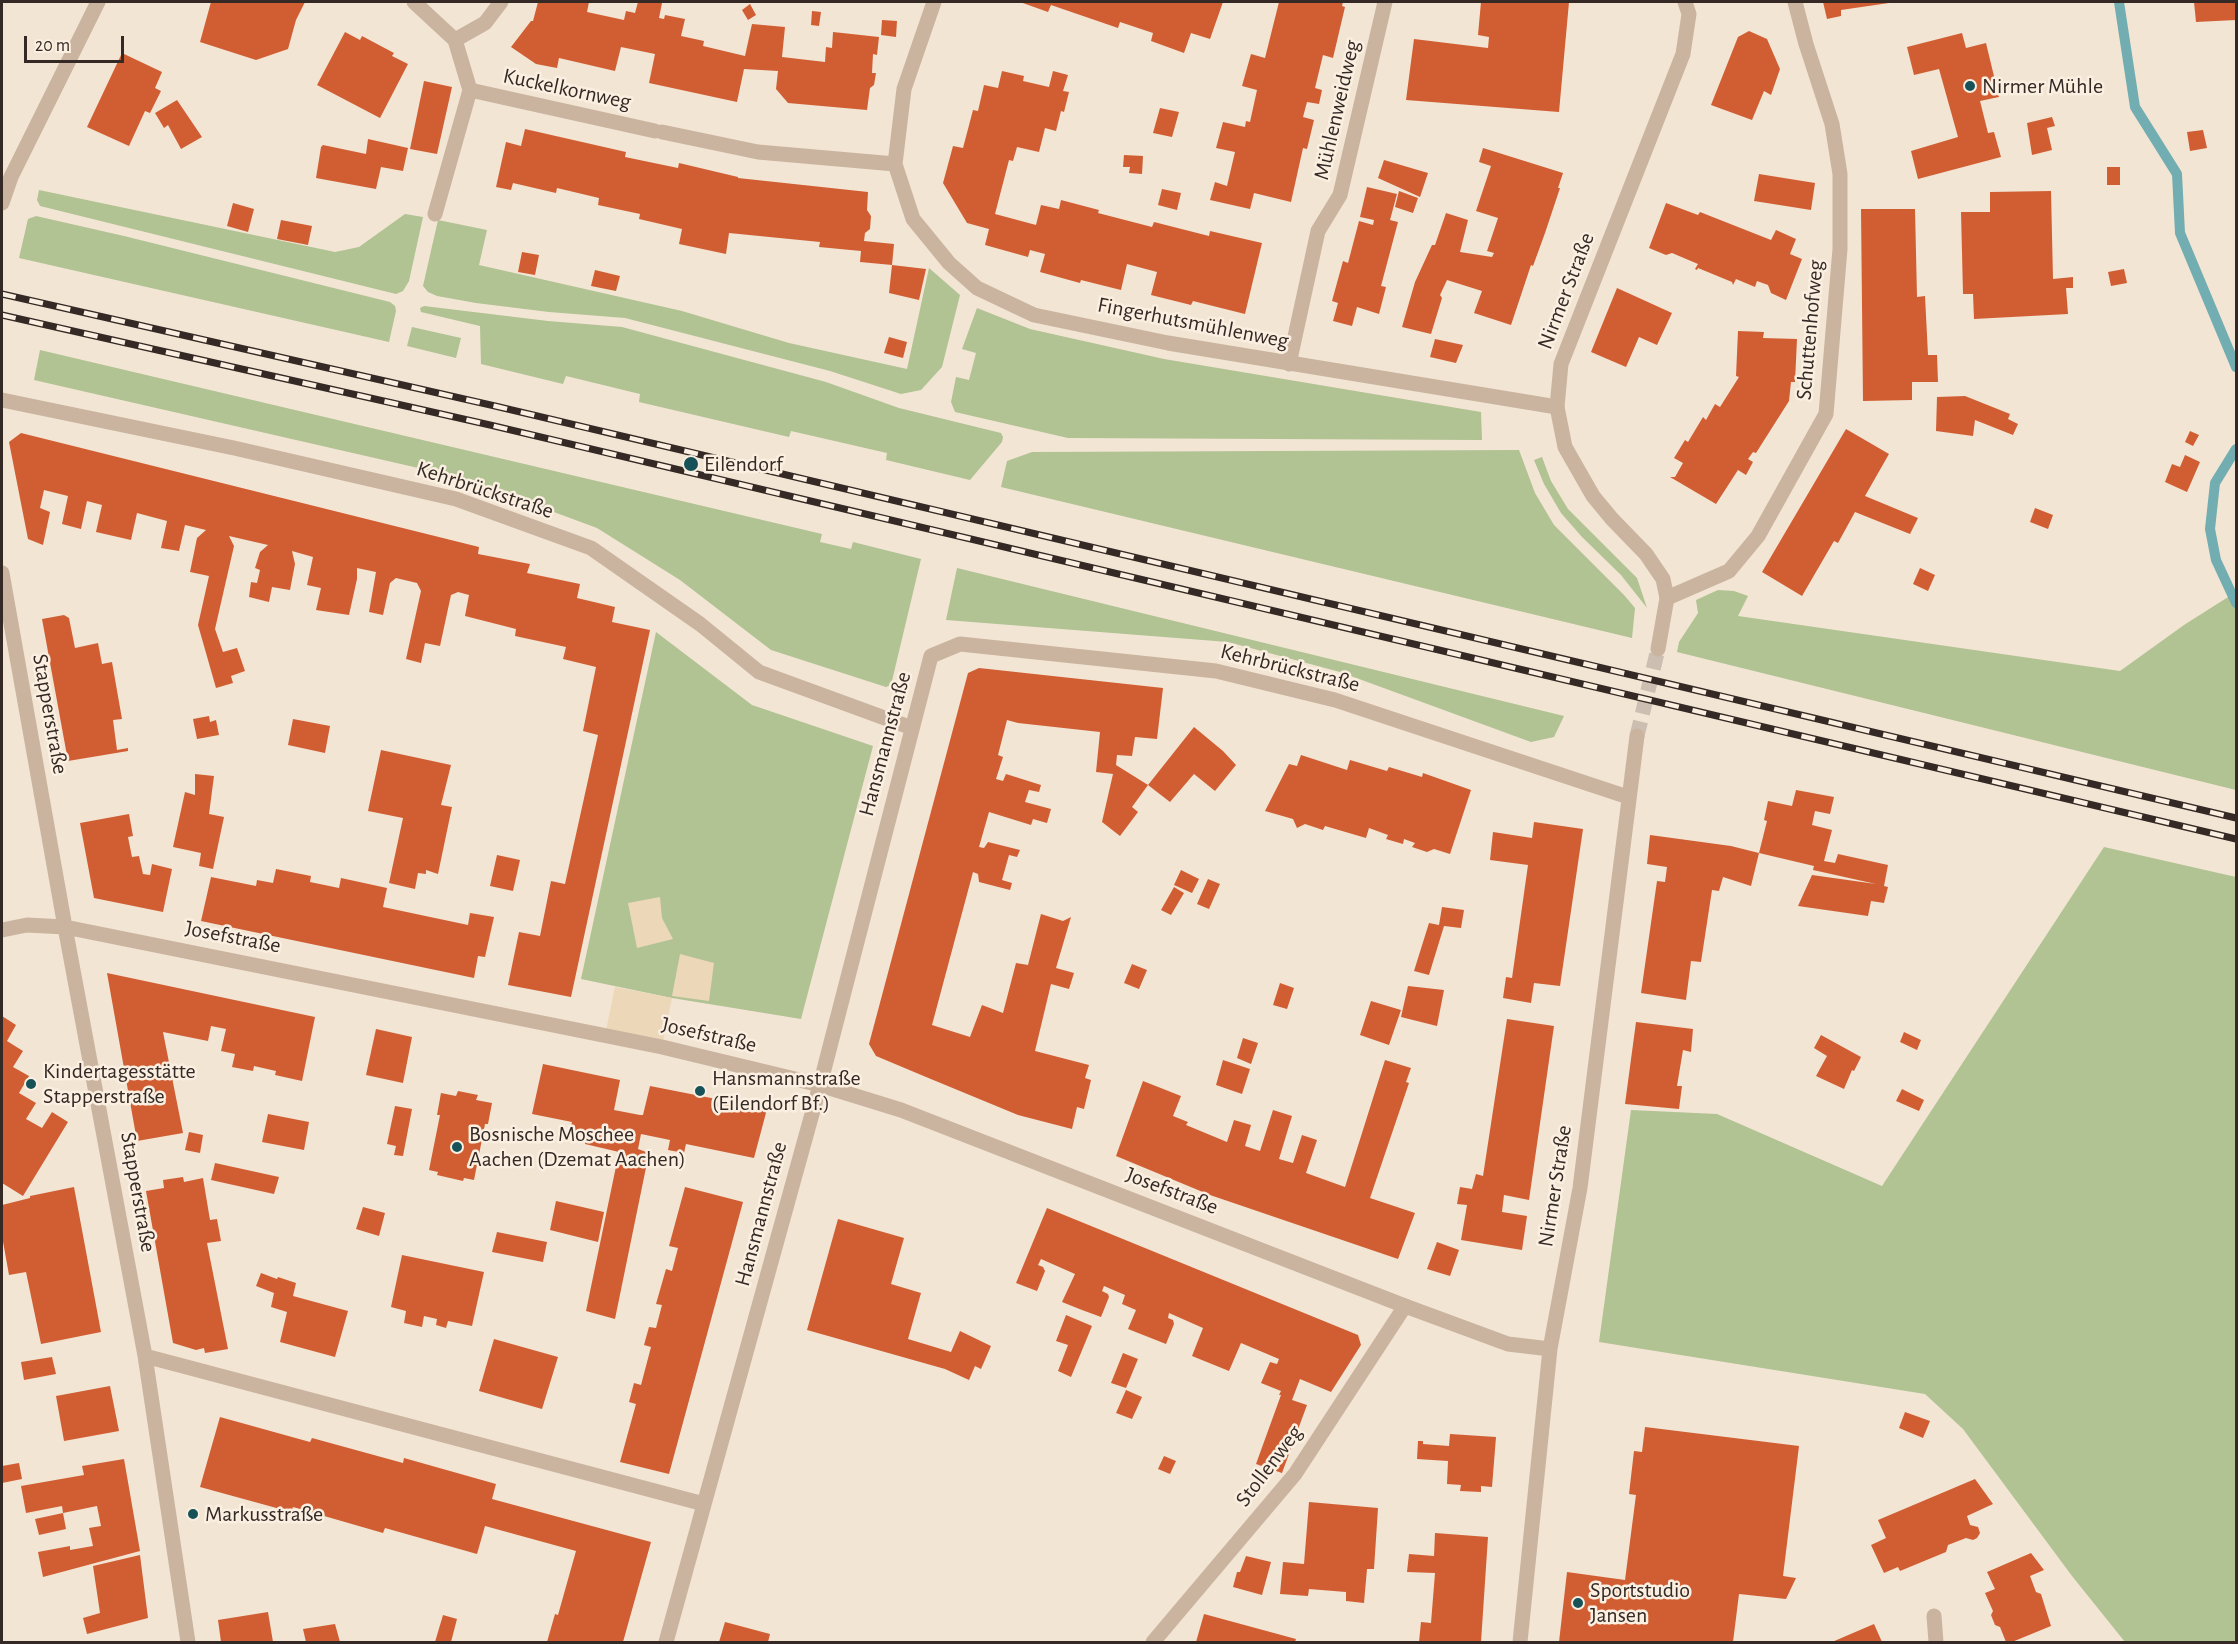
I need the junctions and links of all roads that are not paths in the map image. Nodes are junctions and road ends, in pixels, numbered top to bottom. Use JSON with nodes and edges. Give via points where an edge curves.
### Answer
{"nodes":[{"id":1,"x":98,"y":2,"type":"edge"},
{"id":2,"x":414,"y":2,"type":"edge"},
{"id":3,"x":501,"y":2,"type":"edge"},
{"id":4,"x":934,"y":2,"type":"edge"},
{"id":5,"x":1385,"y":2,"type":"edge"},
{"id":6,"x":1684,"y":2,"type":"edge"},
{"id":7,"x":1796,"y":2,"type":"edge"},
{"id":8,"x":455,"y":40,"type":"junction"},
{"id":9,"x":470,"y":90,"type":"junction"},
{"id":10,"x":896,"y":164,"type":"junction"},
{"id":11,"x":2,"y":203,"type":"edge"},
{"id":12,"x":435,"y":214,"type":"dead end"},
{"id":13,"x":1289,"y":364,"type":"junction"},
{"id":14,"x":2,"y":400,"type":"edge"},
{"id":15,"x":1557,"y":407,"type":"junction"},
{"id":16,"x":2,"y":573,"type":"edge"},
{"id":17,"x":1667,"y":598,"type":"junction"},
{"id":18,"x":1658,"y":649,"type":"tunnel mouth"},
{"id":19,"x":930,"y":656,"type":"joint"},
{"id":20,"x":912,"y":728,"type":"junction"},
{"id":21,"x":1637,"y":736,"type":"tunnel mouth"},
{"id":22,"x":1628,"y":797,"type":"junction"},
{"id":23,"x":65,"y":927,"type":"junction"},
{"id":24,"x":2,"y":930,"type":"edge"},
{"id":25,"x":820,"y":1085,"type":"junction"},
{"id":26,"x":1405,"y":1306,"type":"junction"},
{"id":27,"x":1550,"y":1349,"type":"junction"},
{"id":28,"x":145,"y":1356,"type":"junction"},
{"id":29,"x":704,"y":1504,"type":"junction"},
{"id":30,"x":1934,"y":1616,"type":"dead end"},
{"id":31,"x":188,"y":1642,"type":"edge"},
{"id":32,"x":666,"y":1642,"type":"edge"},
{"id":33,"x":1153,"y":1642,"type":"edge"},
{"id":34,"x":1520,"y":1642,"type":"edge"},
{"id":35,"x":1936,"y":1642,"type":"edge"}],
"edges":[{"from":1,"to":11,"type":"street","via":[[11,177]]},
{"from":2,"to":8,"type":"street"},
{"from":3,"to":8,"type":"street","via":[[485,23]]},
{"from":4,"to":10,"type":"street","name":"Fingerhutsmühlenweg","via":[[904,89]]},
{"from":5,"to":13,"type":"street","name":"Mühlenweidweg","via":[[1340,195],[1318,231]]},
{"from":6,"to":15,"type":"street","name":"Nirmer Straße","via":[[1689,14],[1683,54],[1560,364]]},
{"from":7,"to":17,"type":"street","name":"Schuttenhofweg","via":[[1832,124],[1840,174],[1840,249],[1826,414],[1758,536],[1729,572]]},
{"from":8,"to":9,"type":"street","name":"Kuckelkornweg"},
{"from":9,"to":10,"type":"street","name":"Kuckelkornweg","via":[[758,152]]},
{"from":9,"to":12,"type":"street","name":"Kuckelkornweg"},
{"from":10,"to":13,"type":"street","name":"Fingerhutsmühlenweg","via":[[913,219],[949,263],[977,288],[1034,315]]},
{"from":13,"to":15,"type":"street","name":"Fingerhutsmühlenweg"},
{"from":14,"to":20,"type":"street","name":"Kehrbrückstraße","via":[[456,499],[591,548],[700,624],[759,672]]},
{"from":15,"to":17,"type":"street","name":"Nirmer Straße","via":[[1565,447],[1578,470],[1593,496],[1646,554],[1663,579]]},
{"from":16,"to":23,"type":"street","name":"Stapperstraße"},
{"from":17,"to":18,"type":"street","name":"Nirmer Straße"},
{"from":19,"to":20,"type":"street","name":"Hansmannstraße"},
{"from":19,"to":22,"type":"street","name":"Kehrbrückstraße","via":[[960,644],[1216,671],[1335,700]]},
{"from":20,"to":25,"type":"street","name":"Hansmannstraße"},
{"from":21,"to":22,"type":"street","name":"Nirmer Straße"},
{"from":22,"to":27,"type":"street","name":"Nirmer Straße","via":[[1580,1188]]},
{"from":23,"to":24,"type":"street","name":"Josefstraße","via":[[27,925]]},
{"from":23,"to":25,"type":"street","name":"Josefstraße","via":[[654,1045]]},
{"from":23,"to":28,"type":"street","name":"Stapperstraße"},
{"from":25,"to":26,"type":"street","name":"Josefstraße","via":[[902,1110]]},
{"from":25,"to":29,"type":"street","name":"Hansmannstraße"},
{"from":26,"to":27,"type":"street","name":"Josefstraße","via":[[1508,1344]]},
{"from":26,"to":33,"type":"street","name":"Stollenweg","via":[[1295,1474]]},
{"from":27,"to":34,"type":"street","name":"Nirmer Straße"},
{"from":28,"to":29,"type":"street"},
{"from":28,"to":31,"type":"street","name":"Stapperstraße"},
{"from":29,"to":32,"type":"street","name":"Hansmannstraße"},
{"from":30,"to":35,"type":"street"}]}
